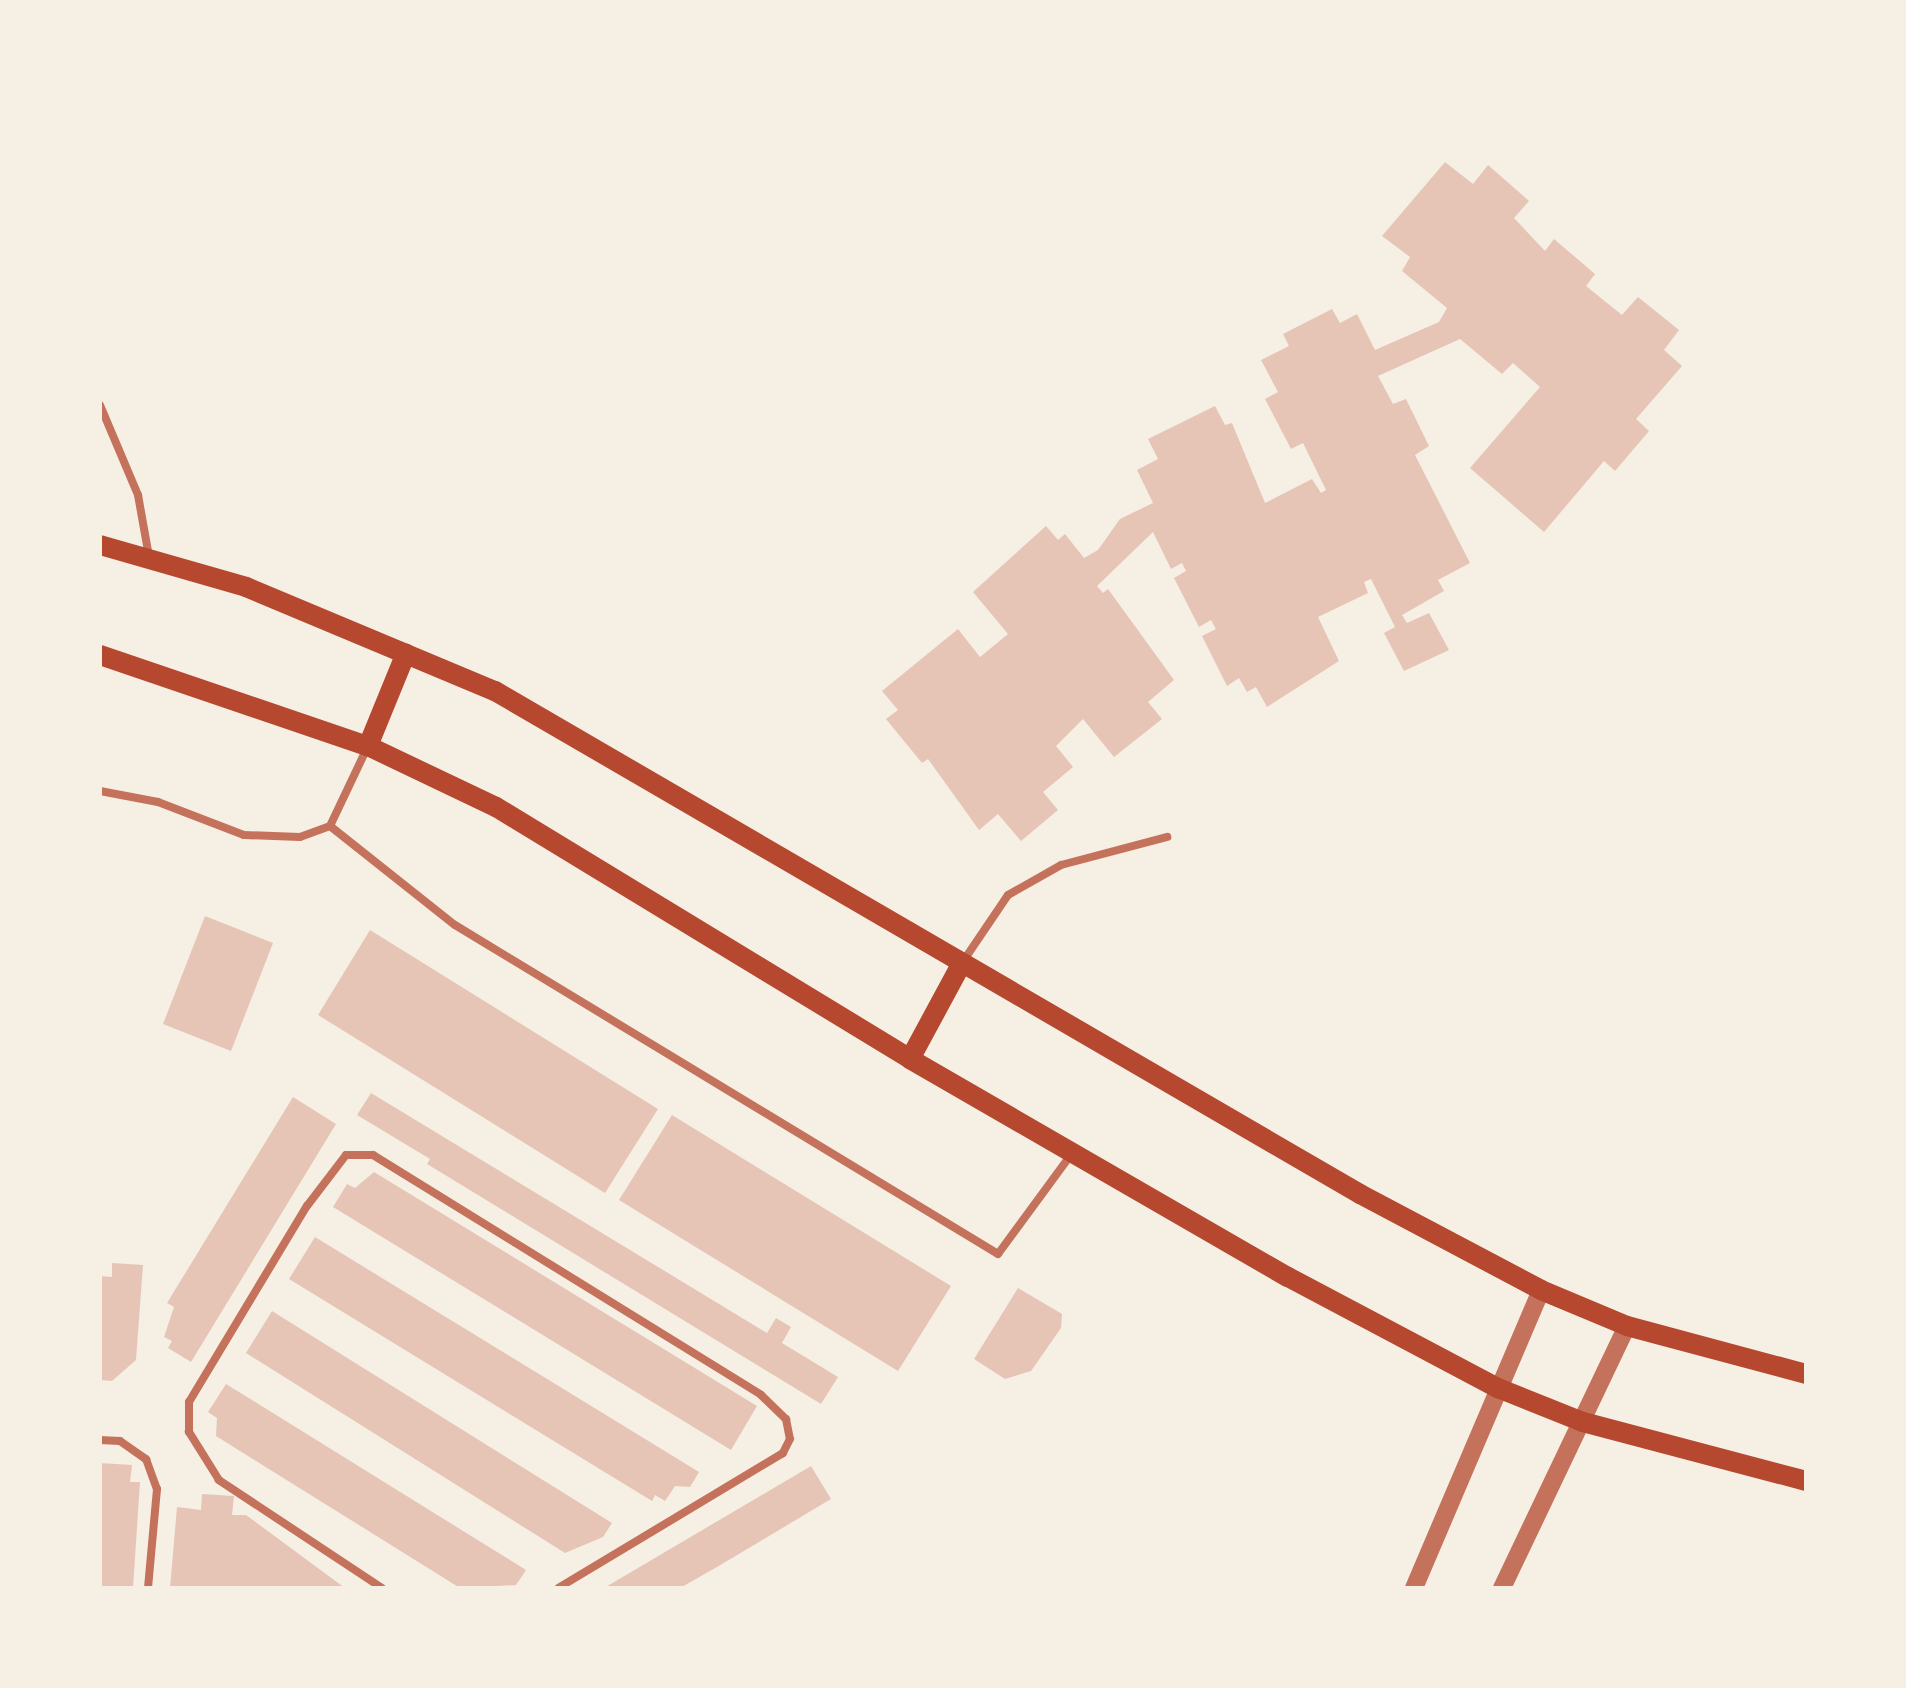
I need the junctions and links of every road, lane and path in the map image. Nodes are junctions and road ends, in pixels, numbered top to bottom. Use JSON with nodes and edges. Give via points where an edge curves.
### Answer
{"nodes":[{"id":1,"x":100,"y":405,"type":"edge"},
{"id":2,"x":100,"y":545,"type":"edge"},
{"id":3,"x":150,"y":559,"type":"junction"},
{"id":4,"x":406,"y":654,"type":"junction"},
{"id":5,"x":100,"y":655,"type":"edge"},
{"id":6,"x":368,"y":746,"type":"junction"},
{"id":7,"x":100,"y":791,"type":"edge"},
{"id":8,"x":330,"y":826,"type":"junction"},
{"id":9,"x":1167,"y":837,"type":"dead end"},
{"id":10,"x":962,"y":962,"type":"junction"},
{"id":11,"x":910,"y":1059,"type":"junction"},
{"id":12,"x":1072,"y":1153,"type":"junction"},
{"id":13,"x":1540,"y":1290,"type":"junction"},
{"id":14,"x":1627,"y":1326,"type":"junction"},
{"id":15,"x":1806,"y":1374,"type":"edge"},
{"id":16,"x":1498,"y":1388,"type":"junction"},
{"id":17,"x":1583,"y":1422,"type":"junction"},
{"id":18,"x":100,"y":1440,"type":"edge"},
{"id":19,"x":1806,"y":1481,"type":"edge"},
{"id":20,"x":148,"y":1588,"type":"edge"},
{"id":21,"x":382,"y":1588,"type":"edge"},
{"id":22,"x":558,"y":1588,"type":"edge"},
{"id":23,"x":1414,"y":1588,"type":"edge"},
{"id":24,"x":1502,"y":1588,"type":"edge"}],
"edges":[{"from":1,"to":3,"type":"lane","via":[[146,520]]},
{"from":2,"to":3,"type":"main road"},
{"from":3,"to":4,"type":"main road","via":[[246,587]]},
{"from":4,"to":6,"type":"main road"},
{"from":4,"to":10,"type":"main road","via":[[495,691]]},
{"from":5,"to":6,"type":"main road"},
{"from":6,"to":8,"type":"lane"},
{"from":6,"to":11,"type":"main road","via":[[496,807]]},
{"from":7,"to":8,"type":"lane","via":[[158,802],[244,835],[300,837]]},
{"from":8,"to":12,"type":"lane","via":[[455,925],[998,1254]]},
{"from":9,"to":10,"type":"lane","via":[[1062,865],[1008,896]]},
{"from":10,"to":11,"type":"main road"},
{"from":10,"to":13,"type":"main road","via":[[1360,1194]]},
{"from":11,"to":12,"type":"main road"},
{"from":12,"to":16,"type":"main road"},
{"from":13,"to":14,"type":"main road"},
{"from":13,"to":16,"type":"street"},
{"from":14,"to":15,"type":"main road"},
{"from":14,"to":17,"type":"street"},
{"from":16,"to":17,"type":"main road"},
{"from":16,"to":23,"type":"street"},
{"from":17,"to":19,"type":"main road"},
{"from":17,"to":24,"type":"street"},
{"from":18,"to":20,"type":"lane","via":[[120,1440],[146,1459],[157,1489]]},
{"from":21,"to":22,"type":"lane","via":[[219,1480],[189,1432],[189,1402],[307,1206],[346,1155],[373,1155],[762,1395],[786,1420],[790,1440],[783,1453]]}]}
